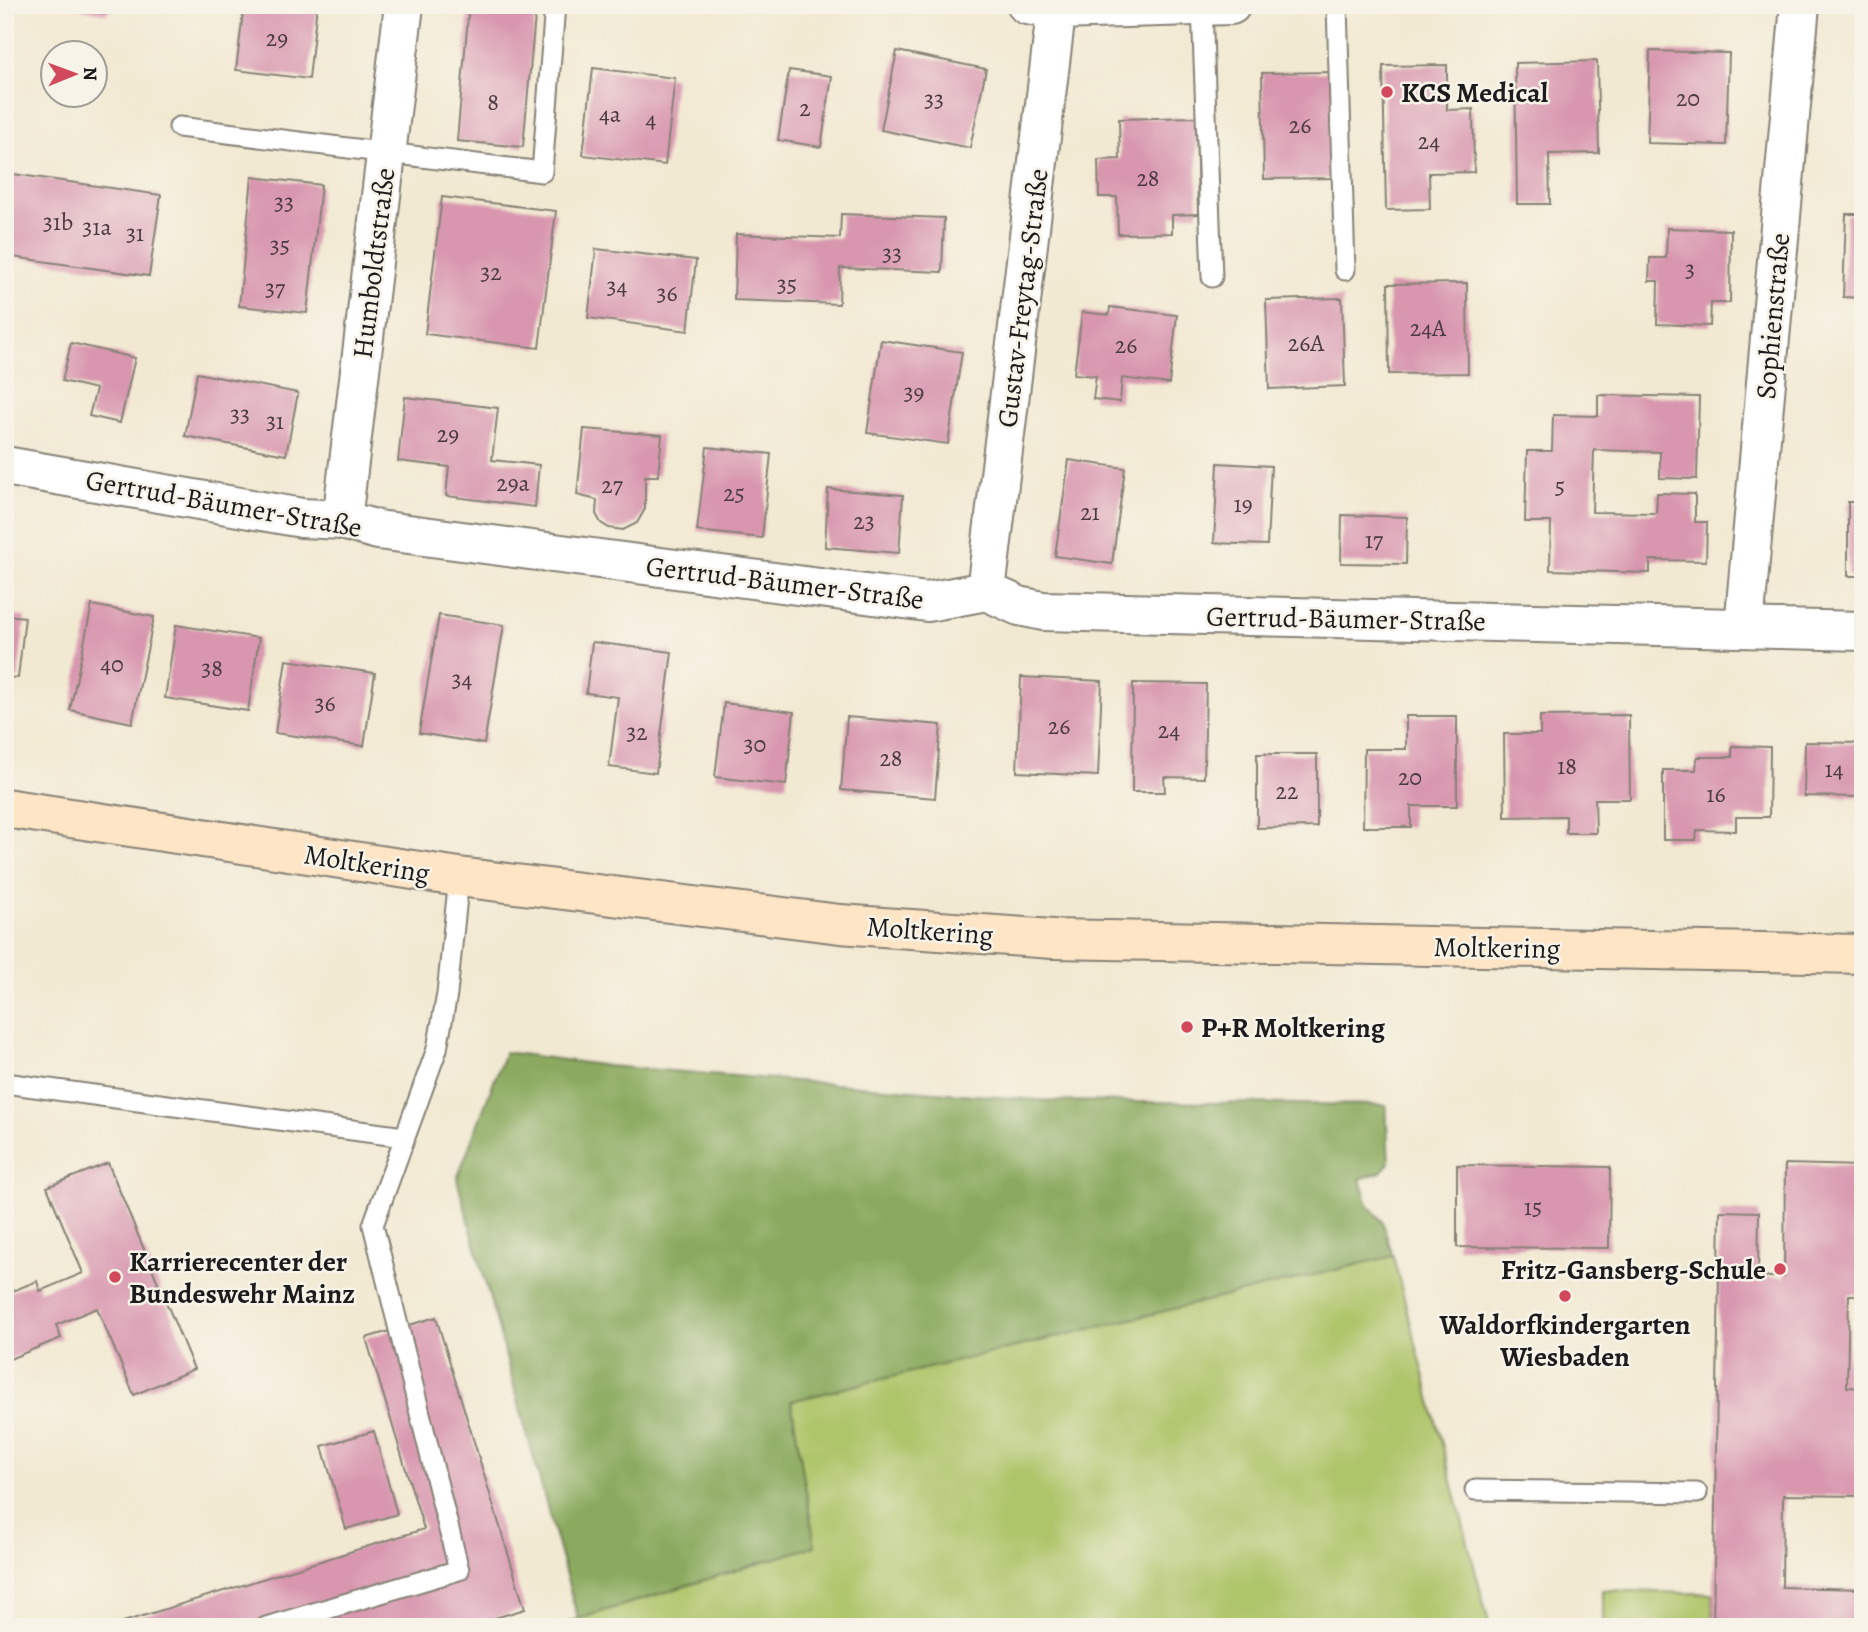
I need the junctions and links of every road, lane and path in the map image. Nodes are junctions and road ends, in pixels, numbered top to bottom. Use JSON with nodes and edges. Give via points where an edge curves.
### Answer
{"nodes":[{"id":1,"x":404,"y":5,"type":"edge"},
{"id":2,"x":555,"y":5,"type":"edge"},
{"id":3,"x":1231,"y":5,"type":"edge"},
{"id":4,"x":1337,"y":5,"type":"edge"},
{"id":5,"x":1800,"y":5,"type":"edge"},
{"id":6,"x":1202,"y":6,"type":"edge"},
{"id":7,"x":1047,"y":7,"type":"edge"},
{"id":8,"x":179,"y":127,"type":"dead end"},
{"id":9,"x":386,"y":155,"type":"junction"},
{"id":10,"x":1345,"y":270,"type":"dead end"},
{"id":11,"x":1212,"y":277,"type":"dead end"},
{"id":12,"x":5,"y":466,"type":"edge"},
{"id":13,"x":342,"y":520,"type":"junction"},
{"id":14,"x":986,"y":592,"type":"junction"},
{"id":15,"x":1744,"y":627,"type":"junction"},
{"id":16,"x":1863,"y":631,"type":"edge"},
{"id":17,"x":5,"y":808,"type":"edge"},
{"id":18,"x":459,"y":877,"type":"junction"},
{"id":19,"x":1863,"y":954,"type":"edge"},
{"id":20,"x":5,"y":1083,"type":"edge"},
{"id":21,"x":404,"y":1137,"type":"junction"},
{"id":22,"x":1475,"y":1490,"type":"dead end"},
{"id":23,"x":1697,"y":1493,"type":"dead end"},
{"id":24,"x":266,"y":1627,"type":"edge"}],
"edges":[{"from":1,"to":9,"type":"street","name":"Humboldtstraße"},
{"from":2,"to":9,"type":"lane","via":[[542,172]]},
{"from":3,"to":6,"type":"street"},
{"from":4,"to":10,"type":"lane"},
{"from":5,"to":15,"type":"street","name":"Sophienstraße"},
{"from":6,"to":7,"type":"street"},
{"from":6,"to":11,"type":"lane"},
{"from":7,"to":14,"type":"street","name":"Gustav-Freytag-Straße"},
{"from":8,"to":9,"type":"lane"},
{"from":9,"to":13,"type":"street","name":"Humboldtstraße"},
{"from":12,"to":13,"type":"street","name":"Gertrud-Bäumer-Straße","via":[[302,518]]},
{"from":13,"to":14,"type":"street","name":"Gertrud-Bäumer-Straße","via":[[378,530],[928,602]]},
{"from":14,"to":15,"type":"street","name":"Gertrud-Bäumer-Straße","via":[[1043,611]]},
{"from":15,"to":16,"type":"street","name":"Gertrud-Bäumer-Straße"},
{"from":17,"to":18,"type":"street","name":"Moltkering"},
{"from":18,"to":19,"type":"street","name":"Moltkering","via":[[840,924],[1053,939]]},
{"from":18,"to":21,"type":"lane","via":[[437,1049]]},
{"from":20,"to":21,"type":"lane"},
{"from":21,"to":24,"type":"lane","via":[[373,1225],[459,1570]]},
{"from":22,"to":23,"type":"lane"}]}
